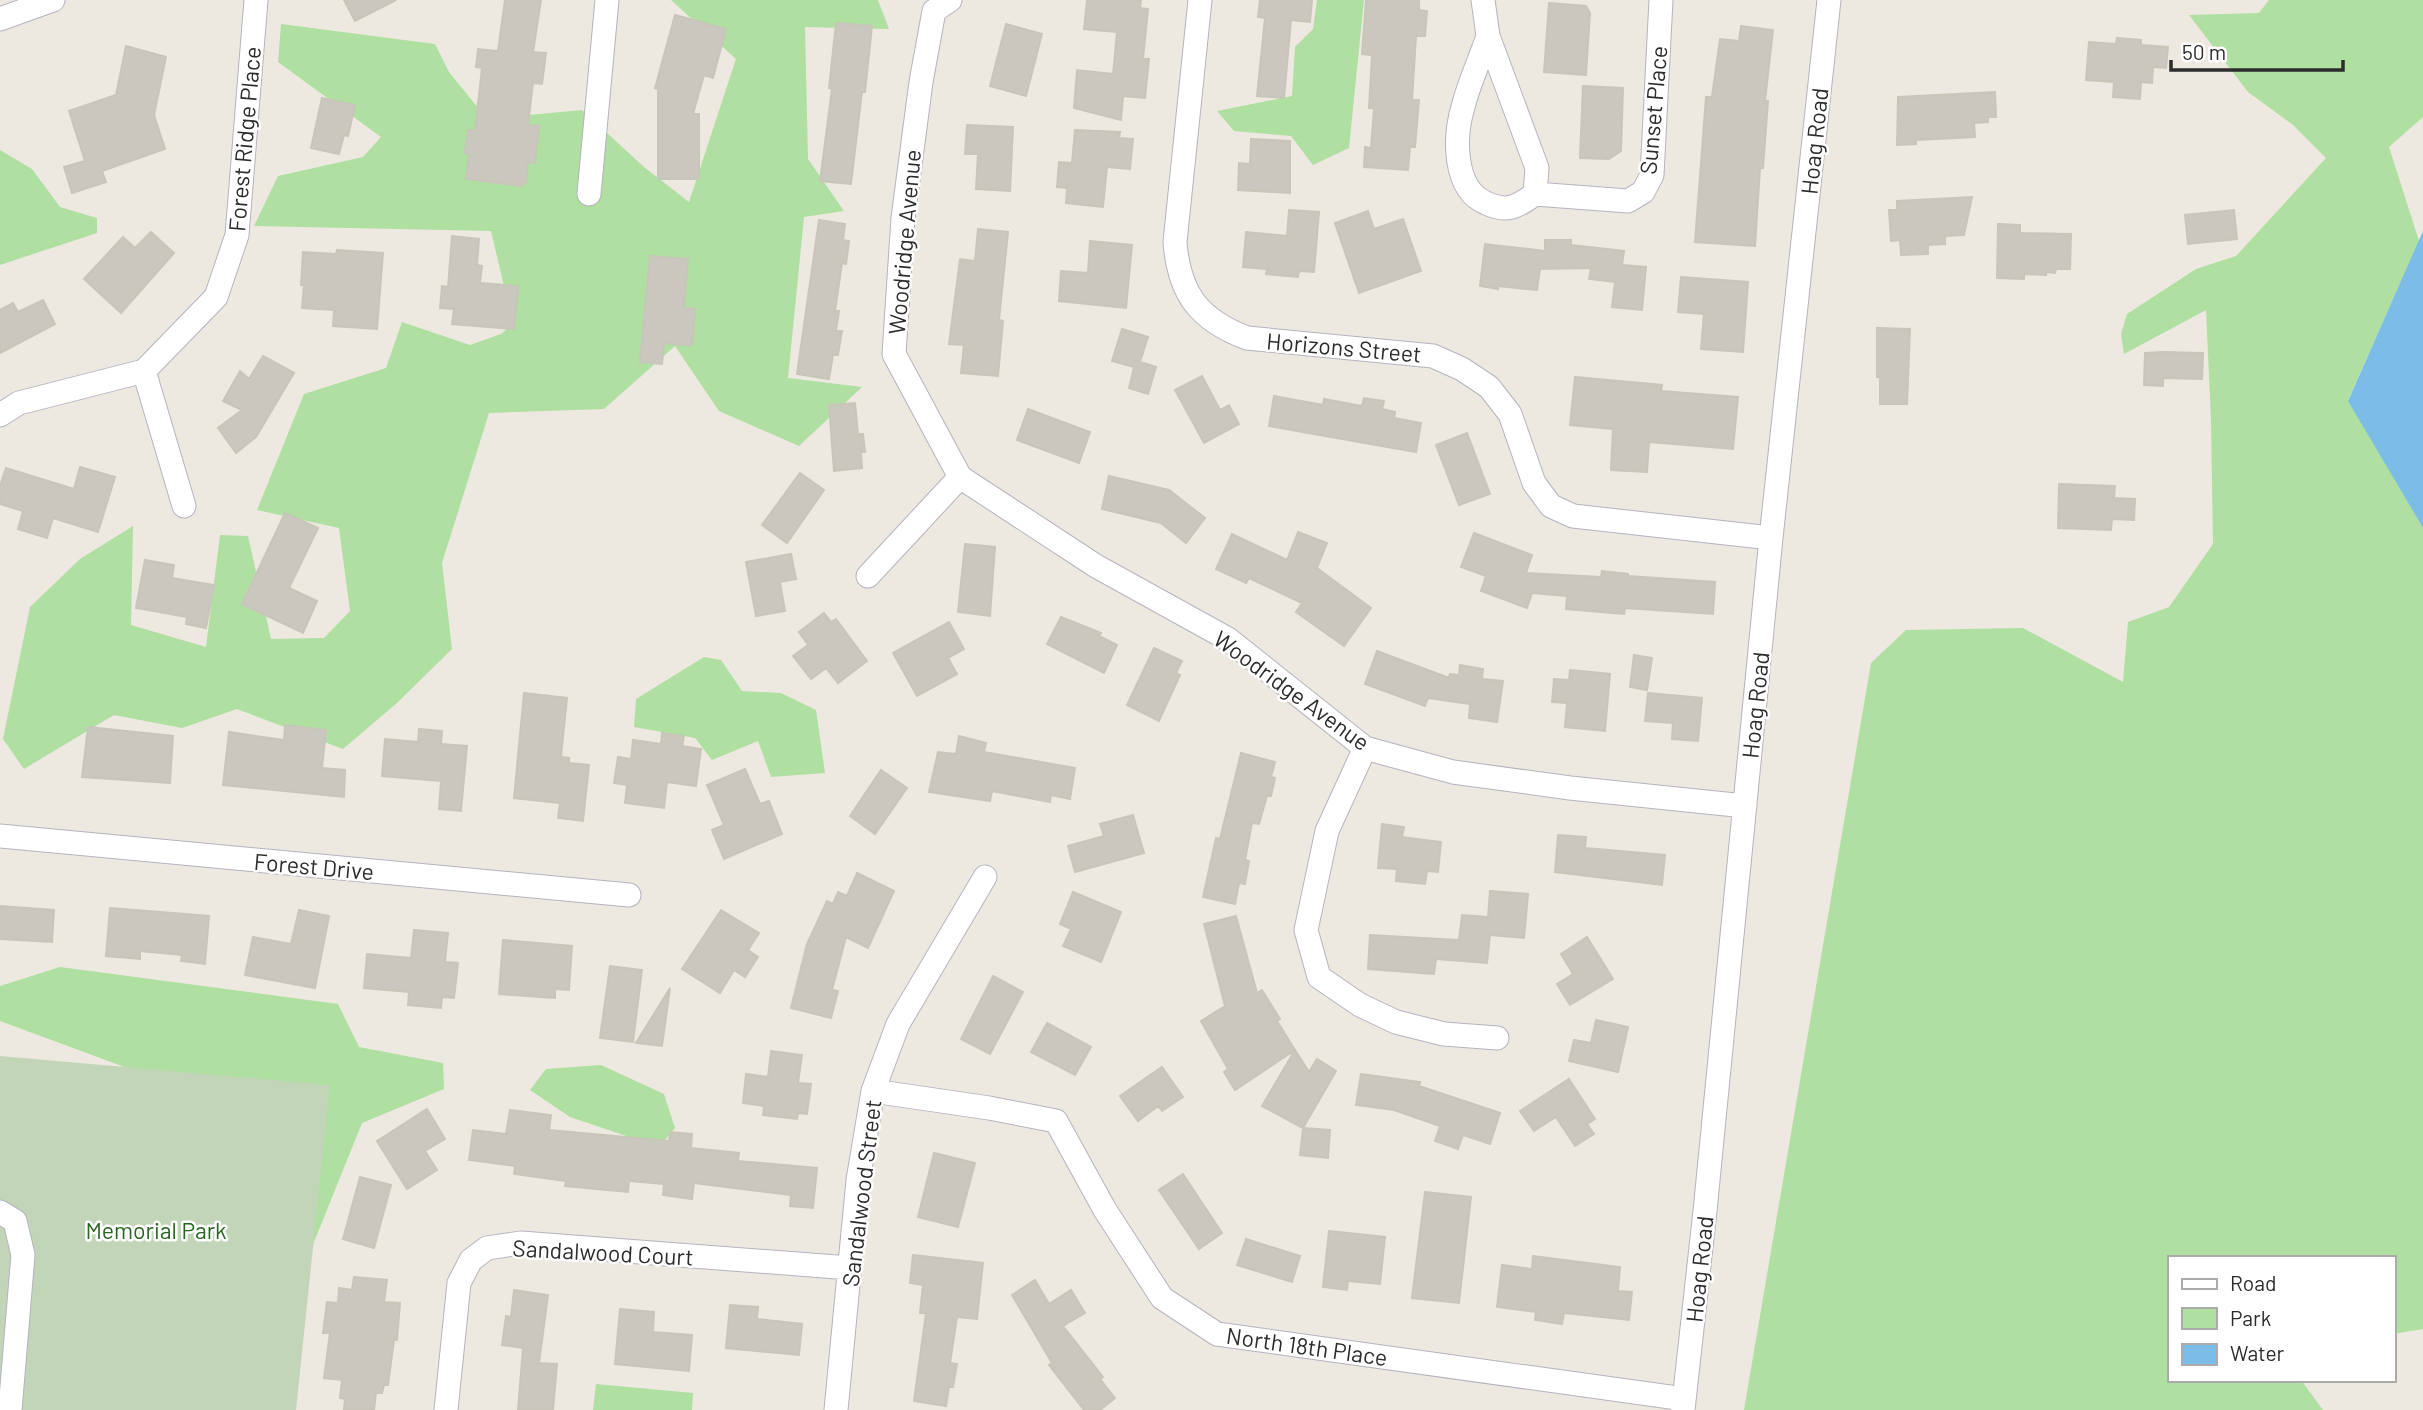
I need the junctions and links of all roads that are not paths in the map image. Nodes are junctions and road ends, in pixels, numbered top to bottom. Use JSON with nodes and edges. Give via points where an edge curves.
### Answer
{"nodes":[{"id":1,"x":53,"y":0,"type":"edge"},
{"id":2,"x":256,"y":0,"type":"edge"},
{"id":3,"x":607,"y":0,"type":"edge"},
{"id":4,"x":950,"y":0,"type":"edge"},
{"id":5,"x":1200,"y":0,"type":"edge"},
{"id":6,"x":1483,"y":0,"type":"edge"},
{"id":7,"x":1661,"y":0,"type":"edge"},
{"id":8,"x":1829,"y":0,"type":"edge"},
{"id":9,"x":0,"y":19,"type":"edge"},
{"id":10,"x":1488,"y":36,"type":"junction"},
{"id":11,"x":589,"y":194,"type":"dead end"},
{"id":12,"x":1535,"y":194,"type":"junction"},
{"id":13,"x":144,"y":371,"type":"junction"},
{"id":14,"x":0,"y":415,"type":"edge"},
{"id":15,"x":960,"y":477,"type":"junction"},
{"id":16,"x":184,"y":506,"type":"dead end"},
{"id":17,"x":1771,"y":538,"type":"junction"},
{"id":18,"x":868,"y":576,"type":"dead end"},
{"id":19,"x":1365,"y":748,"type":"junction"},
{"id":20,"x":1745,"y":806,"type":"junction"},
{"id":21,"x":0,"y":836,"type":"edge"},
{"id":22,"x":985,"y":877,"type":"dead end"},
{"id":23,"x":629,"y":895,"type":"dead end"},
{"id":24,"x":1497,"y":1038,"type":"dead end"},
{"id":25,"x":873,"y":1091,"type":"junction"},
{"id":26,"x":0,"y":1212,"type":"edge"},
{"id":27,"x":850,"y":1268,"type":"junction"},
{"id":28,"x":1684,"y":1405,"type":"edge"},
{"id":29,"x":10,"y":1410,"type":"edge"},
{"id":30,"x":446,"y":1410,"type":"edge"},
{"id":31,"x":835,"y":1410,"type":"edge"}],
"edges":[{"from":1,"to":9,"type":"street"},
{"from":2,"to":13,"type":"street","name":"Forest Ridge Place","via":[[237,235],[216,298]]},
{"from":3,"to":11,"type":"street"},
{"from":4,"to":15,"type":"street","name":"Woodridge Avenue","via":[[934,11],[920,82],[903,218],[894,354]]},
{"from":5,"to":17,"type":"street","name":"Horizons Street","via":[[1175,242],[1185,290],[1201,312],[1247,338],[1433,356],[1462,369],[1489,387],[1510,414],[1534,483],[1551,506],[1573,516]]},
{"from":6,"to":10,"type":"street"},
{"from":7,"to":12,"type":"street","name":"Sunset Place","via":[[1652,175],[1643,192],[1628,201]]},
{"from":8,"to":17,"type":"street","name":"Hoag Road"},
{"from":10,"to":12,"type":"street","via":[[1537,168]]},
{"from":10,"to":12,"type":"street","via":[[1462,109],[1458,147],[1462,177],[1476,199],[1497,208],[1517,207]]},
{"from":13,"to":14,"type":"street","via":[[19,403]]},
{"from":13,"to":16,"type":"street"},
{"from":15,"to":18,"type":"street"},
{"from":15,"to":19,"type":"street","name":"Woodridge Avenue","via":[[1096,566],[1228,639]]},
{"from":17,"to":20,"type":"street","name":"Hoag Road"},
{"from":19,"to":20,"type":"street","name":"Woodridge Avenue","via":[[1453,772]]},
{"from":19,"to":24,"type":"street","via":[[1327,831],[1306,930],[1319,977],[1396,1022],[1444,1034]]},
{"from":20,"to":28,"type":"street","name":"Hoag Road"},
{"from":21,"to":23,"type":"street","name":"Forest Drive"},
{"from":22,"to":25,"type":"street","name":"Sandalwood Street","via":[[898,1024]]},
{"from":25,"to":27,"type":"street","name":"Sandalwood Street"},
{"from":25,"to":28,"type":"street","name":"North 18th Place","via":[[1056,1121],[1105,1210],[1162,1298],[1217,1334]]},
{"from":26,"to":29,"type":"street","via":[[15,1221],[23,1255]]},
{"from":27,"to":30,"type":"street","name":"Sandalwood Court","via":[[521,1243],[487,1248],[471,1260],[459,1283]]},
{"from":27,"to":31,"type":"street","name":"Sandalwood Street"}]}
